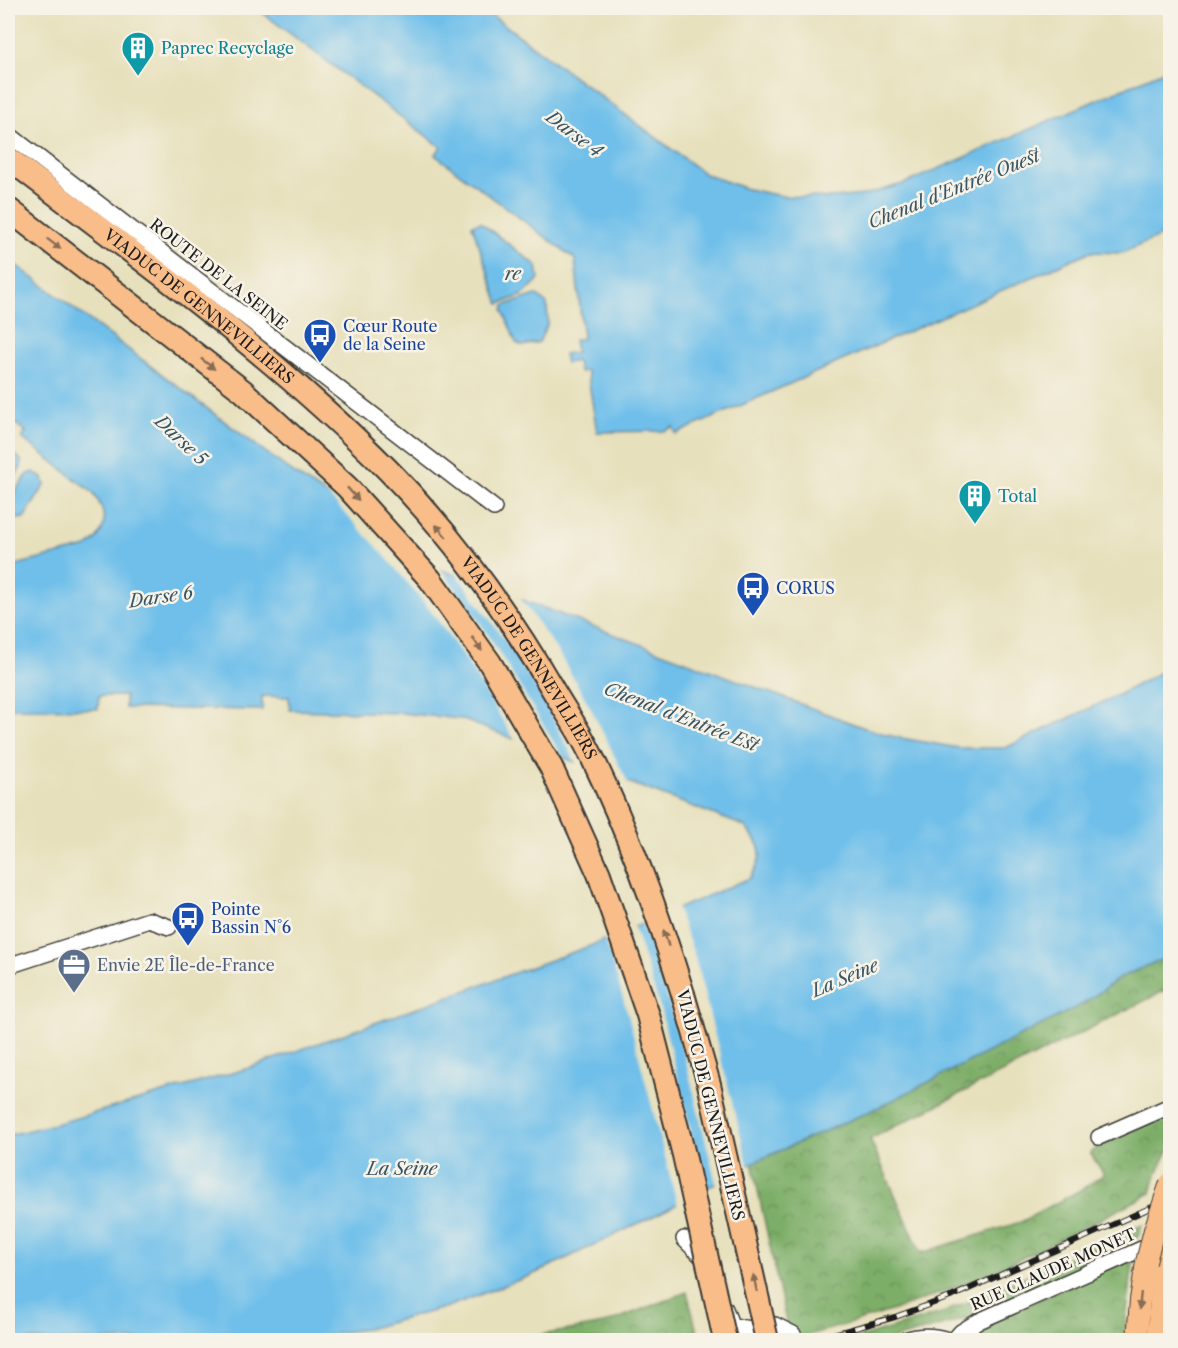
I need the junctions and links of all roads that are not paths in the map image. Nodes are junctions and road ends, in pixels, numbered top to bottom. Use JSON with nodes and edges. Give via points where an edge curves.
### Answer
{"nodes":[{"id":1,"x":8,"y":134,"type":"edge"},
{"id":2,"x":8,"y":158,"type":"edge"},
{"id":3,"x":8,"y":209,"type":"edge"},
{"id":4,"x":494,"y":508,"type":"dead end"},
{"id":5,"x":169,"y":927,"type":"dead end"},
{"id":6,"x":8,"y":966,"type":"edge"},
{"id":7,"x":1170,"y":1106,"type":"edge"},
{"id":8,"x":1099,"y":1137,"type":"dead end"},
{"id":9,"x":1170,"y":1183,"type":"edge"},
{"id":10,"x":684,"y":1239,"type":"dead end"},
{"id":11,"x":1169,"y":1244,"type":"edge"},
{"id":12,"x":725,"y":1341,"type":"edge"},
{"id":13,"x":767,"y":1341,"type":"edge"},
{"id":14,"x":795,"y":1341,"type":"edge"},
{"id":15,"x":905,"y":1341,"type":"edge"},
{"id":16,"x":948,"y":1341,"type":"edge"},
{"id":17,"x":954,"y":1341,"type":"edge"},
{"id":18,"x":1137,"y":1341,"type":"edge"},
{"id":19,"x":1157,"y":1341,"type":"edge"}],
"edges":[{"from":1,"to":4,"type":"street","name":"ROUTE DE LA SEINE"},
{"from":13,"to":2,"type":"highway","name":"VIADUC DE GENNEVILLIERS","one_way":true,"bridge":true,"via":[[709,1084],[662,926],[629,837],[591,754],[531,651],[459,550],[388,470],[289,377]]},
{"from":3,"to":12,"type":"highway","name":"VIADUC DE GENNEVILLIERS","one_way":true,"bridge":true,"via":[[243,391],[347,487],[430,579],[490,663],[551,767],[599,874],[648,1015]]},
{"from":5,"to":6,"type":"street","via":[[149,920]]},
{"from":7,"to":8,"type":"street"},
{"from":9,"to":18,"type":"main road","one_way":true,"bridge":true,"via":[[1146,1262]]},
{"from":10,"to":14,"type":"street","via":[[705,1260],[731,1325],[752,1330],[775,1324],[793,1335]]},
{"from":11,"to":17,"type":"street","name":"RUE CLAUDE MONET","via":[[979,1321]]},
{"from":11,"to":19,"type":"main road"},
{"from":15,"to":16,"type":"street","via":[[936,1336]]}]}
